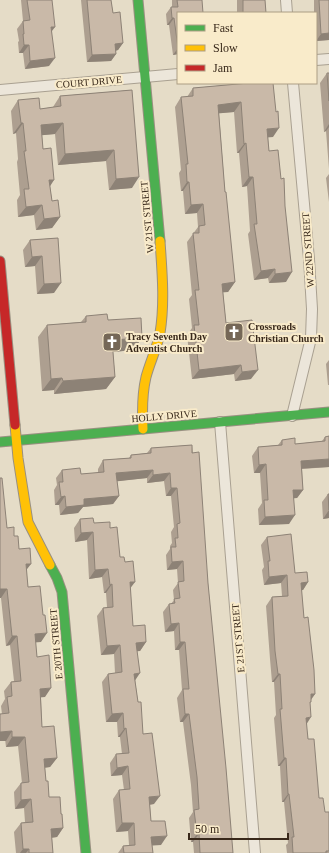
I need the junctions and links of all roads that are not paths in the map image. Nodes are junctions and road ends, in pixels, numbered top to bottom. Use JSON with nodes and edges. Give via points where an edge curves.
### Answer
{"nodes":[{"id":1,"x":138,"y":0,"type":"edge"},
{"id":2,"x":286,"y":0,"type":"edge"},
{"id":3,"x":287,"y":12,"type":"edge"},
{"id":4,"x":329,"y":59,"type":"edge"},
{"id":5,"x":317,"y":60,"type":"edge"},
{"id":6,"x":177,"y":74,"type":"edge"},
{"id":7,"x":146,"y":77,"type":"junction"},
{"id":8,"x":293,"y":84,"type":"edge"},
{"id":9,"x":0,"y":90,"type":"edge"},
{"id":10,"x":0,"y":260,"type":"edge"},
{"id":11,"x":329,"y":412,"type":"edge"},
{"id":12,"x":292,"y":416,"type":"junction"},
{"id":13,"x":220,"y":422,"type":"junction"},
{"id":14,"x":143,"y":429,"type":"junction"},
{"id":15,"x":17,"y":440,"type":"junction"},
{"id":16,"x":0,"y":442,"type":"edge"},
{"id":17,"x":86,"y":853,"type":"edge"},
{"id":18,"x":255,"y":853,"type":"edge"}],
"edges":[{"from":1,"to":7,"type":"street","name":"W 21ST STREET"},
{"from":2,"to":3,"type":"street"},
{"from":4,"to":5,"type":"street"},
{"from":6,"to":7,"type":"street","name":"COURT DRIVE"},
{"from":7,"to":9,"type":"street","name":"COURT DRIVE"},
{"from":7,"to":14,"type":"street","name":"W 21ST STREET","via":[[163,278],[163,306],[160,334],[146,377],[142,400]]},
{"from":8,"to":12,"type":"street","name":"W 22ND STREET","via":[[312,309],[311,338]]},
{"from":10,"to":15,"type":"street","name":"E 20TH STREET"},
{"from":11,"to":12,"type":"street","name":"HOLLY DRIVE"},
{"from":12,"to":13,"type":"street","name":"HOLLY DRIVE"},
{"from":13,"to":14,"type":"street","name":"HOLLY DRIVE"},
{"from":13,"to":18,"type":"street","name":"E 21ST STREET"},
{"from":14,"to":15,"type":"street","name":"HOLLY DRIVE"},
{"from":15,"to":16,"type":"street","name":"HOLLY DRIVE"},
{"from":15,"to":17,"type":"street","name":"E 20TH STREET","via":[[28,522],[62,592]]}]}
